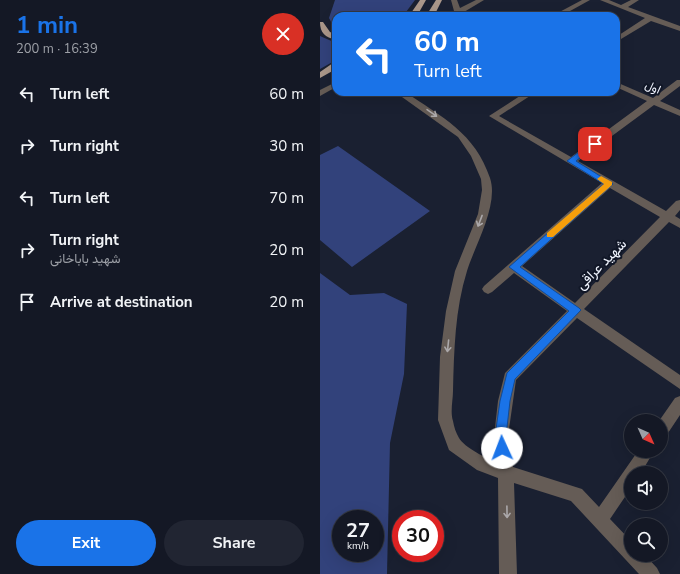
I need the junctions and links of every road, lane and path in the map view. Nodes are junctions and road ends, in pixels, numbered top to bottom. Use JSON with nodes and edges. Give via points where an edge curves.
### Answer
{"nodes":[{"id":1,"x":423,"y":0,"type":"edge"},
{"id":2,"x":439,"y":0,"type":"edge"},
{"id":3,"x":481,"y":0,"type":"edge"},
{"id":4,"x":587,"y":0,"type":"edge"},
{"id":5,"x":603,"y":0,"type":"edge"},
{"id":6,"x":636,"y":0,"type":"edge"},
{"id":7,"x":454,"y":2,"type":"edge"},
{"id":8,"x":622,"y":7,"type":"junction"},
{"id":9,"x":457,"y":11,"type":"joint"},
{"id":10,"x":416,"y":12,"type":"edge"},
{"id":11,"x":432,"y":12,"type":"edge"},
{"id":12,"x":564,"y":12,"type":"edge"},
{"id":13,"x":650,"y":18,"type":"junction"},
{"id":14,"x":320,"y":24,"type":"edge"},
{"id":15,"x":680,"y":29,"type":"edge"},
{"id":16,"x":332,"y":36,"type":"edge"},
{"id":17,"x":620,"y":37,"type":"edge"},
{"id":18,"x":332,"y":68,"type":"edge"},
{"id":19,"x":320,"y":76,"type":"edge"},
{"id":20,"x":680,"y":82,"type":"edge"},
{"id":21,"x":332,"y":86,"type":"edge"},
{"id":22,"x":620,"y":86,"type":"edge"},
{"id":23,"x":320,"y":93,"type":"edge"},
{"id":24,"x":405,"y":96,"type":"edge"},
{"id":25,"x":526,"y":96,"type":"edge"},
{"id":26,"x":654,"y":101,"type":"junction"},
{"id":27,"x":680,"y":113,"type":"edge"},
{"id":28,"x":571,"y":161,"type":"junction"},
{"id":29,"x":609,"y":184,"type":"junction"},
{"id":30,"x":680,"y":204,"type":"edge"},
{"id":31,"x":668,"y":217,"type":"junction"},
{"id":32,"x":680,"y":224,"type":"edge"},
{"id":33,"x":514,"y":267,"type":"junction"},
{"id":34,"x":488,"y":289,"type":"dead end"},
{"id":35,"x":576,"y":310,"type":"junction"},
{"id":36,"x":680,"y":383,"type":"edge"},
{"id":37,"x":680,"y":403,"type":"edge"},
{"id":38,"x":668,"y":421,"type":"edge"},
{"id":39,"x":506,"y":473,"type":"junction"},
{"id":40,"x":624,"y":484,"type":"edge"},
{"id":41,"x":600,"y":520,"type":"junction"},
{"id":42,"x":624,"y":546,"type":"edge"},
{"id":43,"x":640,"y":562,"type":"edge"},
{"id":44,"x":508,"y":574,"type":"edge"},
{"id":45,"x":651,"y":574,"type":"edge"}],
"edges":[{"from":1,"to":10,"type":"main road"},
{"from":2,"to":11,"type":"main road"},
{"from":3,"to":9,"type":"street"},
{"from":4,"to":12,"type":"street"},
{"from":5,"to":8,"type":"street"},
{"from":6,"to":8,"type":"street"},
{"from":7,"to":9,"type":"street"},
{"from":8,"to":13,"type":"street"},
{"from":13,"to":15,"type":"street"},
{"from":13,"to":17,"type":"street"},
{"from":14,"to":16,"type":"main road","via":[[324,31]]},
{"from":18,"to":19,"type":"main road"},
{"from":20,"to":26,"type":"street"},
{"from":21,"to":23,"type":"street"},
{"from":22,"to":26,"type":"street","name":"اول"},
{"from":24,"to":39,"type":"street","one_way":true,"via":[[434,114],[461,136],[476,155],[486,179],[483,214],[461,271],[452,311],[447,357],[445,420],[454,445],[482,465]]},
{"from":25,"to":28,"type":"street","via":[[493,116]]},
{"from":26,"to":27,"type":"street","name":"اول"},
{"from":26,"to":28,"type":"street"},
{"from":28,"to":29,"type":"street"},
{"from":29,"to":31,"type":"street"},
{"from":29,"to":33,"type":"street"},
{"from":30,"to":31,"type":"street","name":"شهید عراقی"},
{"from":31,"to":32,"type":"street"},
{"from":31,"to":35,"type":"street","name":"شهید عراقی"},
{"from":33,"to":34,"type":"street"},
{"from":33,"to":35,"type":"street"},
{"from":35,"to":36,"type":"street"},
{"from":35,"to":39,"type":"street","name":"شهید عراقی","via":[[510,376],[501,436]]},
{"from":37,"to":38,"type":"street"},
{"from":39,"to":41,"type":"street","via":[[576,495]]},
{"from":39,"to":44,"type":"street","name":"شهید عراقی","one_way":true},
{"from":40,"to":41,"type":"street"},
{"from":41,"to":42,"type":"street"},
{"from":43,"to":45,"type":"street"}]}
